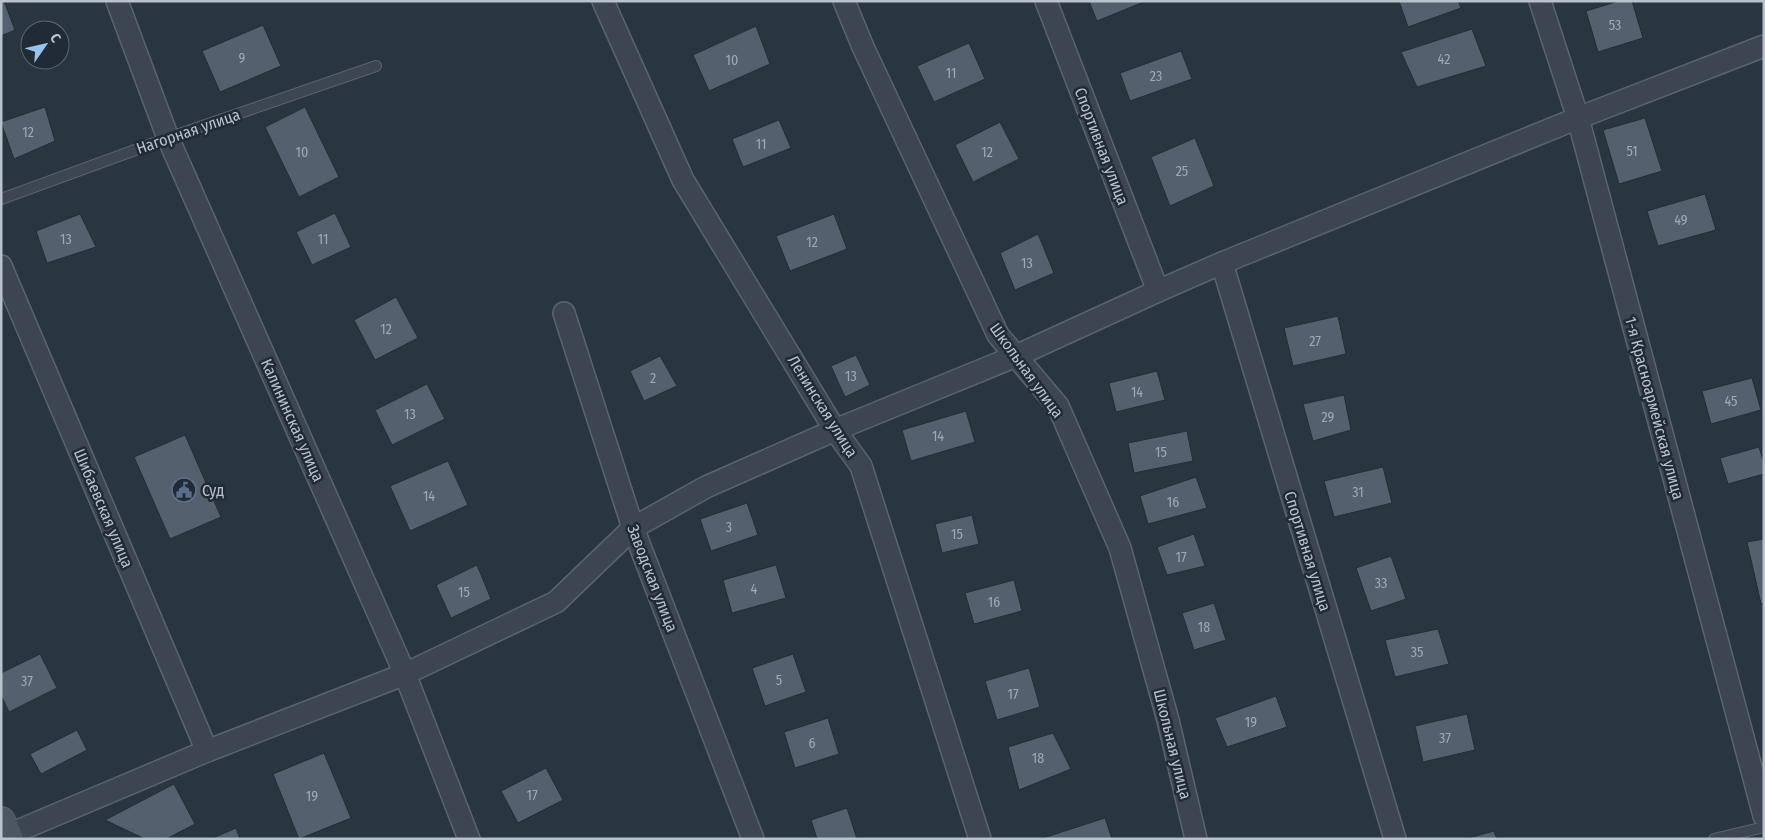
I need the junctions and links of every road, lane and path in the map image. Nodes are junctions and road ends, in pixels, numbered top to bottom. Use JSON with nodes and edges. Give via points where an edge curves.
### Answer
{"nodes":[{"id":1,"x":117,"y":1,"type":"edge"},
{"id":2,"x":603,"y":1,"type":"edge"},
{"id":3,"x":844,"y":1,"type":"edge"},
{"id":4,"x":1046,"y":1,"type":"edge"},
{"id":5,"x":1540,"y":1,"type":"edge"},
{"id":6,"x":1764,"y":46,"type":"edge"},
{"id":7,"x":376,"y":66,"type":"dead end"},
{"id":8,"x":1578,"y":118,"type":"junction"},
{"id":9,"x":168,"y":138,"type":"junction"},
{"id":10,"x":1,"y":199,"type":"edge"},
{"id":11,"x":1222,"y":263,"type":"junction"},
{"id":12,"x":1,"y":266,"type":"edge"},
{"id":13,"x":1158,"y":291,"type":"junction"},
{"id":14,"x":564,"y":313,"type":"dead end"},
{"id":15,"x":1016,"y":356,"type":"junction"},
{"id":16,"x":836,"y":430,"type":"junction"},
{"id":17,"x":633,"y":528,"type":"junction"},
{"id":18,"x":405,"y":674,"type":"junction"},
{"id":19,"x":207,"y":751,"type":"junction"},
{"id":20,"x":1764,"y":816,"type":"edge"},
{"id":21,"x":1764,"y":826,"type":"edge"},
{"id":22,"x":6,"y":831,"type":"edge"},
{"id":23,"x":468,"y":839,"type":"edge"},
{"id":24,"x":753,"y":839,"type":"edge"},
{"id":25,"x":980,"y":839,"type":"edge"},
{"id":26,"x":1196,"y":839,"type":"edge"},
{"id":27,"x":1395,"y":839,"type":"edge"},
{"id":28,"x":1714,"y":839,"type":"edge"}],
"edges":[{"from":1,"to":9,"type":"street","name":"Калининская улица"},
{"from":2,"to":16,"type":"street","name":"Ленинская улица","via":[[684,180]]},
{"from":3,"to":15,"type":"street","name":"Школьная улица","via":[[998,335]]},
{"from":4,"to":13,"type":"street","name":"Спортивная улица"},
{"from":5,"to":8,"type":"street","name":"1-я Красноармейская улица"},
{"from":6,"to":8,"type":"street"},
{"from":7,"to":9,"type":"lane","name":"Нагорная улица"},
{"from":8,"to":11,"type":"street"},
{"from":8,"to":20,"type":"street","name":"1-я Красноармейская улица"},
{"from":9,"to":10,"type":"lane","name":"Нагорная улица"},
{"from":9,"to":18,"type":"street","name":"Калининская улица"},
{"from":11,"to":13,"type":"street"},
{"from":11,"to":27,"type":"street","name":"Спортивная улица"},
{"from":12,"to":19,"type":"street","name":"Шибаевская улица"},
{"from":13,"to":15,"type":"street"},
{"from":14,"to":17,"type":"street","name":"Заводская улица"},
{"from":15,"to":16,"type":"street"},
{"from":15,"to":26,"type":"street","name":"Школьная улица","via":[[1058,406],[1120,548],[1168,720]]},
{"from":16,"to":17,"type":"street","via":[[706,487]]},
{"from":16,"to":25,"type":"street","name":"Ленинская улица","via":[[861,466]]},
{"from":17,"to":18,"type":"street","via":[[556,602]]},
{"from":17,"to":24,"type":"street","name":"Заводская улица"},
{"from":18,"to":19,"type":"street"},
{"from":18,"to":23,"type":"street","name":"Калининская улица"},
{"from":19,"to":22,"type":"street"},
{"from":21,"to":28,"type":"lane"}]}
